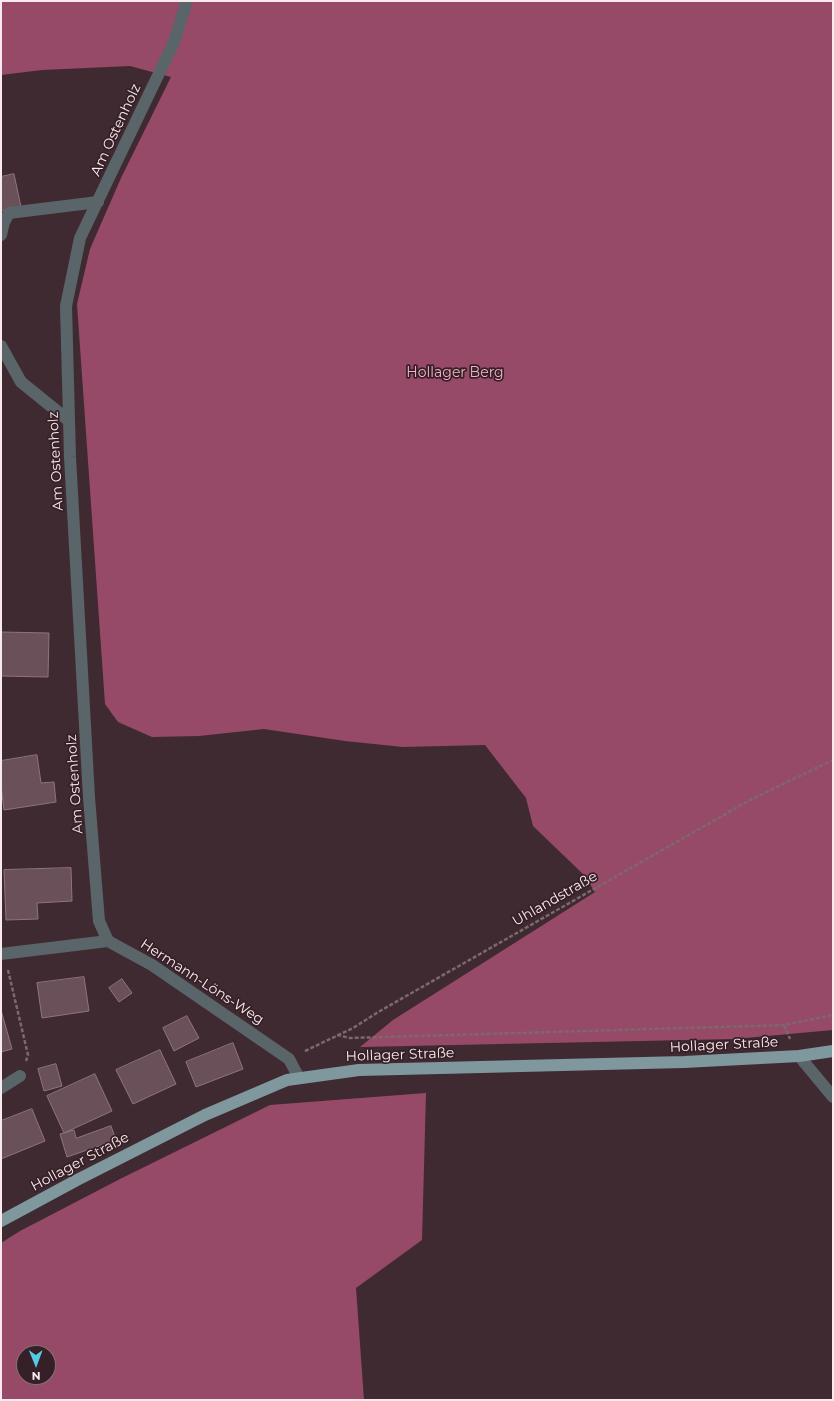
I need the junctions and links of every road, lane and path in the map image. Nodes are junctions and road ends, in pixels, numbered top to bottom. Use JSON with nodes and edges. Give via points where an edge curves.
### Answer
{"nodes":[{"id":1,"x":187,"y":1,"type":"edge"},
{"id":2,"x":98,"y":202,"type":"junction"},
{"id":3,"x":5,"y":213,"type":"edge"},
{"id":4,"x":1,"y":235,"type":"edge"},
{"id":5,"x":1,"y":346,"type":"edge"},
{"id":6,"x":68,"y":420,"type":"junction"},
{"id":7,"x":833,"y":760,"type":"edge"},
{"id":8,"x":108,"y":941,"type":"junction"},
{"id":9,"x":3,"y":954,"type":"edge"},
{"id":10,"x":833,"y":1015,"type":"edge"},
{"id":11,"x":337,"y":1035,"type":"junction"},
{"id":12,"x":833,"y":1051,"type":"edge"},
{"id":13,"x":799,"y":1056,"type":"junction"},
{"id":14,"x":289,"y":1059,"type":"junction"},
{"id":15,"x":20,"y":1076,"type":"joint"},
{"id":16,"x":299,"y":1078,"type":"junction"},
{"id":17,"x":1,"y":1088,"type":"edge"},
{"id":18,"x":833,"y":1097,"type":"edge"},
{"id":19,"x":1,"y":1221,"type":"edge"}],
"edges":[{"from":1,"to":2,"type":"street","name":"Am Ostenholz","via":[[174,42]]},
{"from":2,"to":3,"type":"street"},
{"from":2,"to":6,"type":"street","name":"Am Ostenholz","via":[[80,238],[66,306]]},
{"from":3,"to":4,"type":"street"},
{"from":5,"to":6,"type":"street","via":[[21,382]]},
{"from":6,"to":8,"type":"street","name":"Am Ostenholz","via":[[99,921]]},
{"from":7,"to":11,"type":"path","name":"Uhlandstraße","via":[[750,800]]},
{"from":8,"to":9,"type":"street"},
{"from":8,"to":14,"type":"street","name":"Hermann-Löns-Weg","via":[[152,965]]},
{"from":9,"to":15,"type":"path","via":[[28,1055]]},
{"from":10,"to":11,"type":"path","via":[[784,1025],[350,1038]]},
{"from":11,"to":14,"type":"path","name":"Uhlandstraße"},
{"from":12,"to":13,"type":"main road","name":"Hollager Straße"},
{"from":13,"to":16,"type":"main road","name":"Hollager Straße","via":[[684,1062],[359,1070]]},
{"from":13,"to":18,"type":"street"},
{"from":14,"to":16,"type":"street","name":"Hermann-Löns-Weg"},
{"from":15,"to":17,"type":"street"},
{"from":16,"to":19,"type":"main road","name":"Hollager Straße","via":[[287,1080],[205,1115]]}]}
